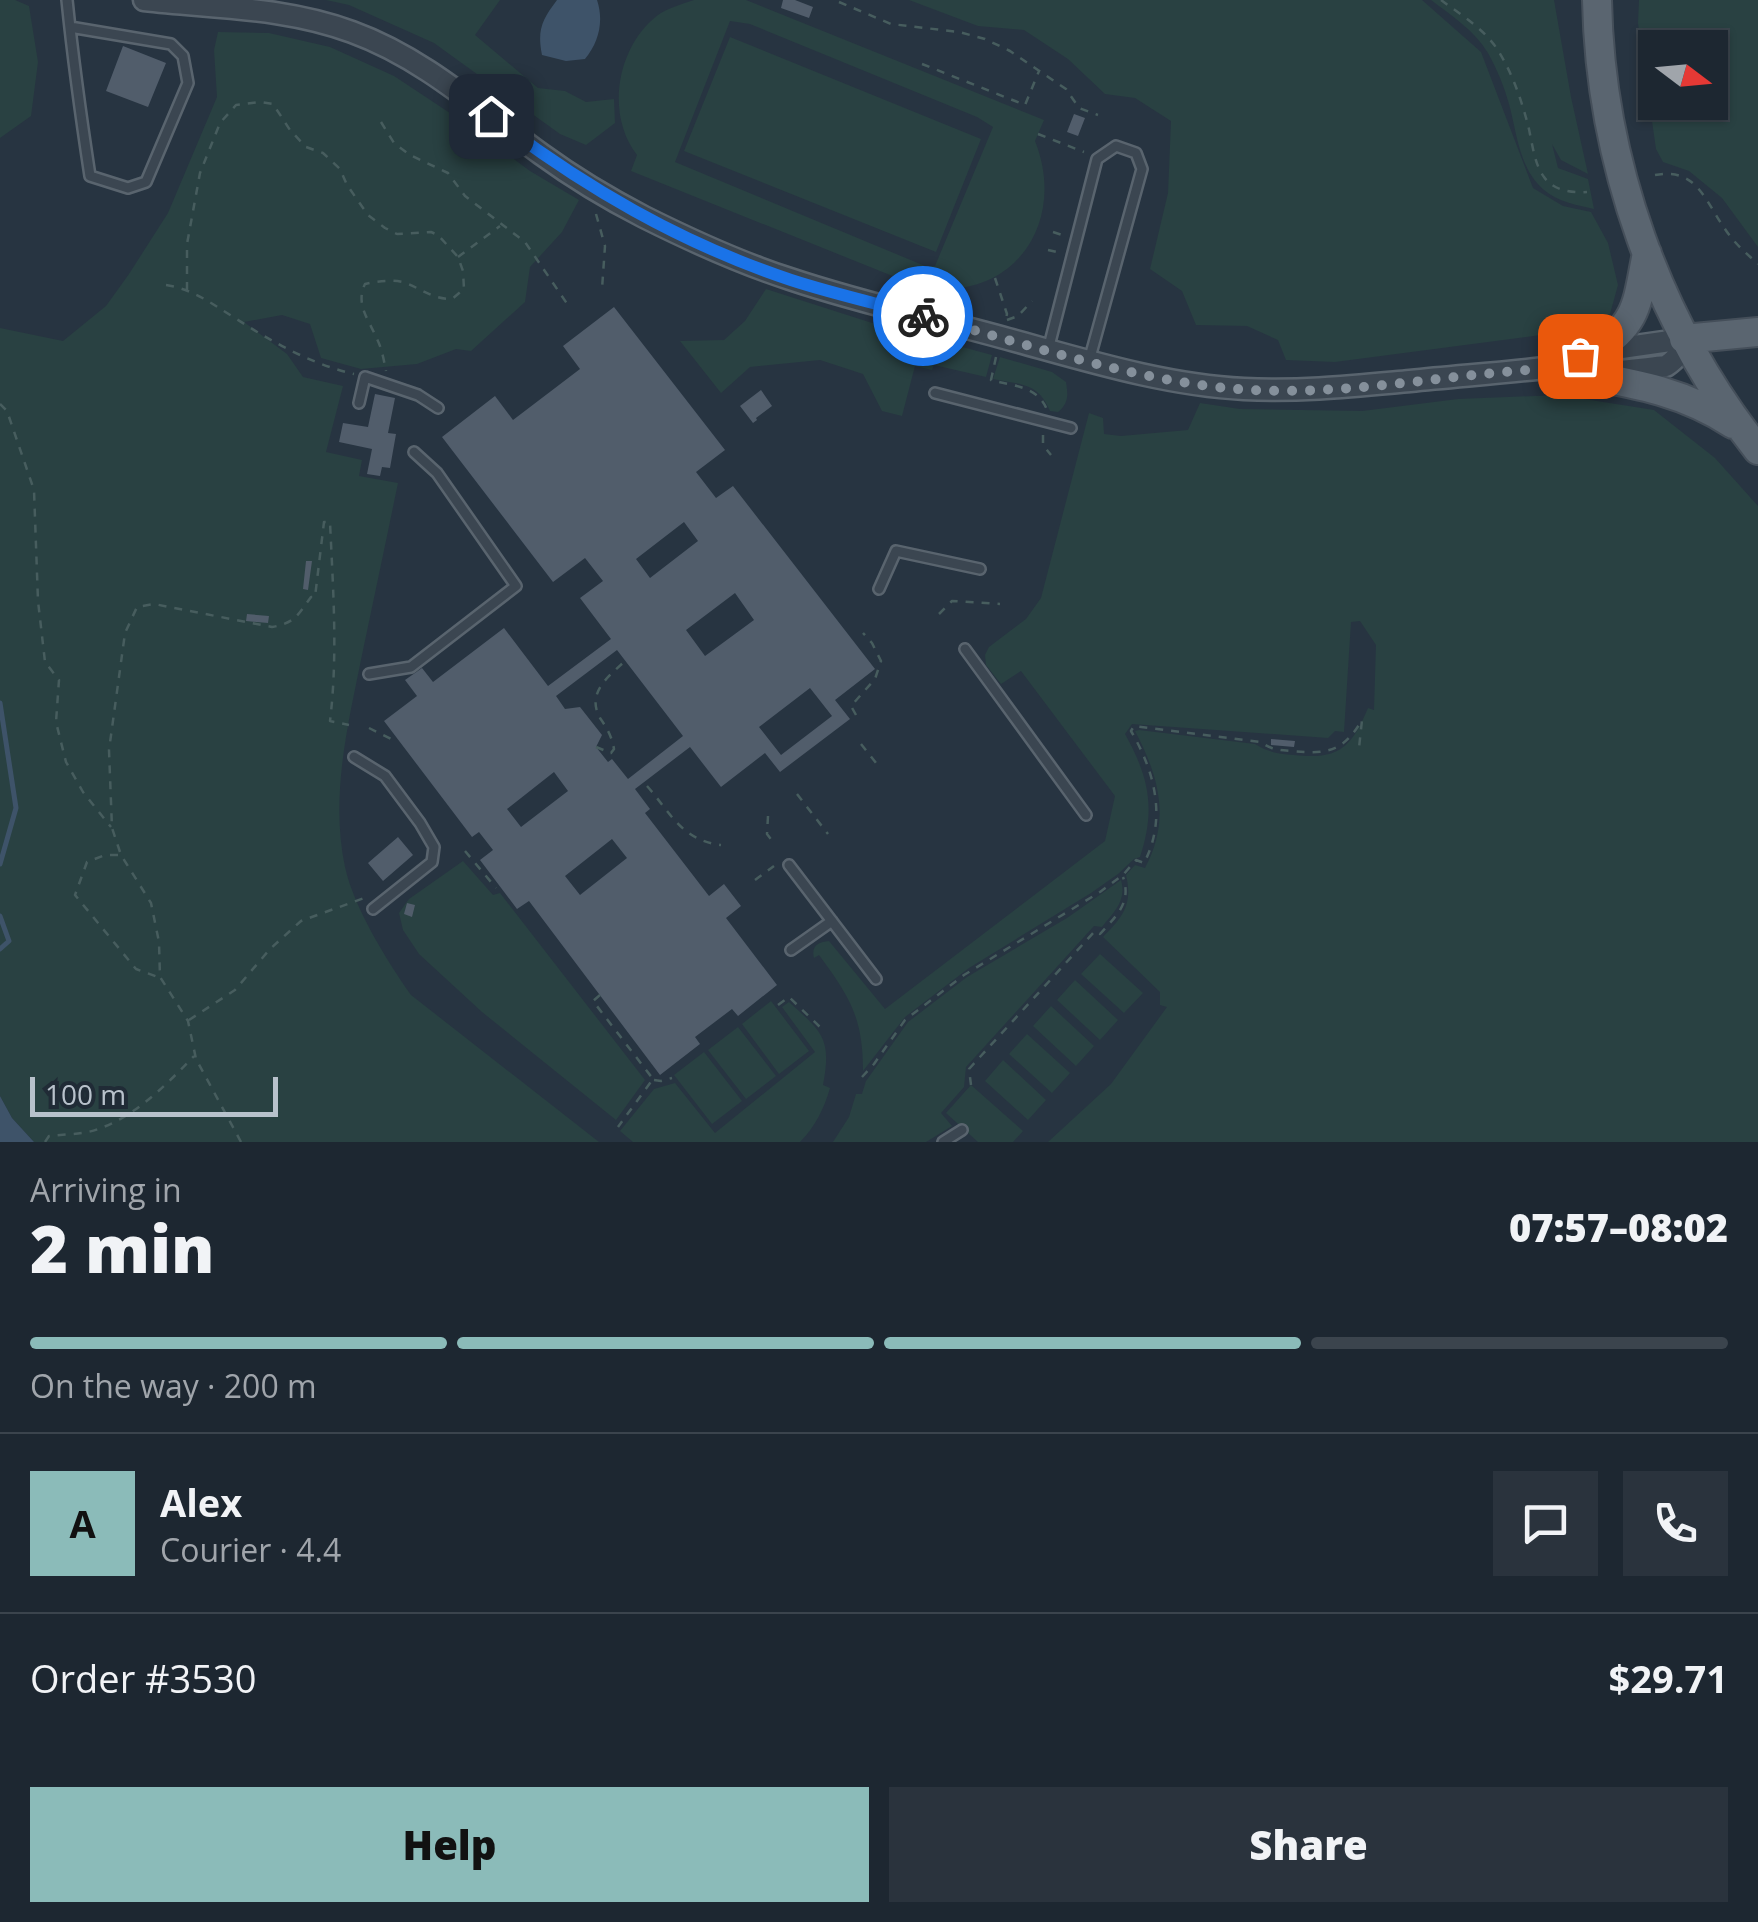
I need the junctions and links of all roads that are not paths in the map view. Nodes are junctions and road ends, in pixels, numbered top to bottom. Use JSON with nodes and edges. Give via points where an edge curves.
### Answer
{"nodes":[{"id":1,"x":68,"y":0,"type":"edge"},
{"id":2,"x":144,"y":0,"type":"edge"},
{"id":3,"x":1597,"y":0,"type":"edge"},
{"id":4,"x":70,"y":27,"type":"junction"},
{"id":5,"x":1647,"y":254,"type":"junction"},
{"id":6,"x":1758,"y":332,"type":"edge"},
{"id":7,"x":1684,"y":339,"type":"junction"},
{"id":8,"x":1048,"y":350,"type":"junction"},
{"id":9,"x":1089,"y":360,"type":"junction"},
{"id":10,"x":1587,"y":363,"type":"junction"},
{"id":11,"x":935,"y":392,"type":"dead end"},
{"id":12,"x":359,"y":404,"type":"dead end"},
{"id":13,"x":438,"y":408,"type":"dead end"},
{"id":14,"x":1071,"y":428,"type":"dead end"},
{"id":15,"x":1750,"y":440,"type":"edge"},
{"id":16,"x":414,"y":452,"type":"dead end"},
{"id":17,"x":980,"y":570,"type":"dead end"},
{"id":18,"x":880,"y":589,"type":"dead end"},
{"id":19,"x":965,"y":649,"type":"dead end"},
{"id":20,"x":369,"y":674,"type":"dead end"},
{"id":21,"x":354,"y":756,"type":"dead end"},
{"id":22,"x":1086,"y":815,"type":"dead end"},
{"id":23,"x":789,"y":865,"type":"dead end"},
{"id":24,"x":373,"y":909,"type":"dead end"},
{"id":25,"x":832,"y":921,"type":"junction"},
{"id":26,"x":791,"y":950,"type":"dead end"},
{"id":27,"x":876,"y":979,"type":"dead end"},
{"id":28,"x":962,"y":1130,"type":"dead end"},
{"id":29,"x":943,"y":1142,"type":"edge"}],
"edges":[{"from":1,"to":4,"type":"lane"},
{"from":2,"to":8,"type":"street","via":[[246,8],[352,32],[418,64],[584,183],[697,243],[820,289]]},
{"from":3,"to":5,"type":"main road","via":[[1612,131]]},
{"from":4,"to":4,"type":"lane","via":[[90,176],[128,188],[146,182],[188,83],[183,56],[172,44]]},
{"from":5,"to":7,"type":"main road"},
{"from":5,"to":10,"type":"main road","via":[[1633,316]]},
{"from":6,"to":7,"type":"main road"},
{"from":7,"to":10,"type":"street"},
{"from":7,"to":15,"type":"main road"},
{"from":8,"to":9,"type":"street"},
{"from":8,"to":9,"type":"lane","via":[[1097,159],[1116,146],[1136,153],[1142,169]]},
{"from":9,"to":10,"type":"street","via":[[1180,382],[1269,390]]},
{"from":10,"to":15,"type":"main road","via":[[1706,409]]},
{"from":11,"to":14,"type":"lane"},
{"from":12,"to":13,"type":"lane","via":[[365,377]]},
{"from":16,"to":20,"type":"lane","via":[[516,586],[410,666]]},
{"from":17,"to":18,"type":"lane","via":[[896,551]]},
{"from":19,"to":22,"type":"lane"},
{"from":21,"to":24,"type":"lane","via":[[384,776],[434,846],[432,862]]},
{"from":23,"to":25,"type":"lane"},
{"from":25,"to":26,"type":"lane"},
{"from":25,"to":27,"type":"lane"},
{"from":28,"to":29,"type":"lane"}]}
